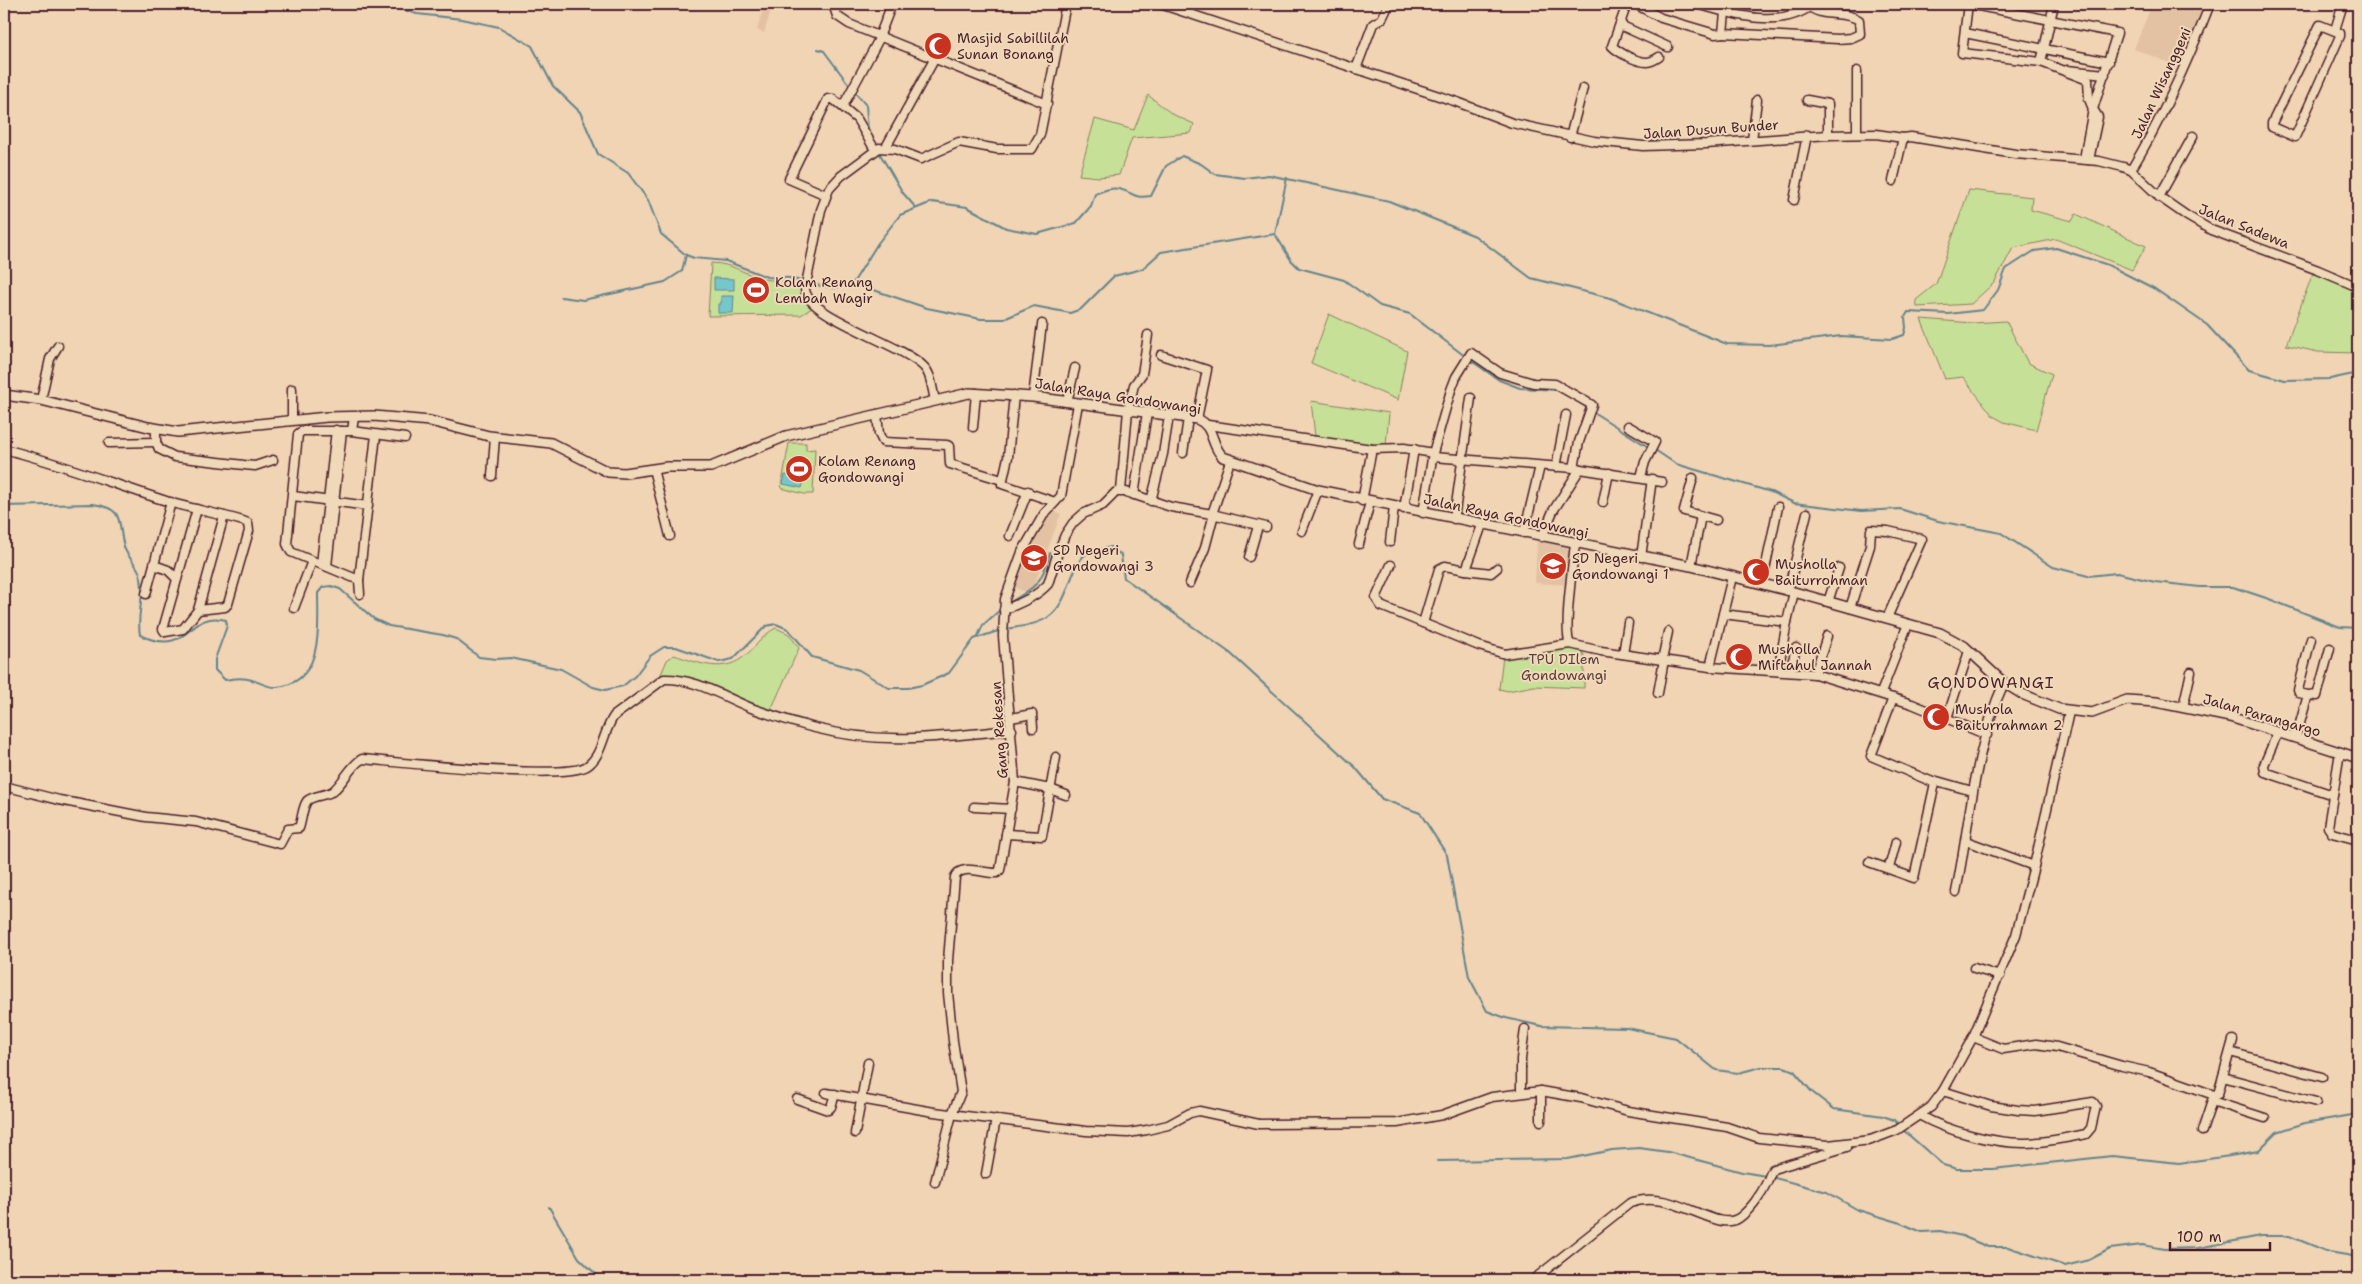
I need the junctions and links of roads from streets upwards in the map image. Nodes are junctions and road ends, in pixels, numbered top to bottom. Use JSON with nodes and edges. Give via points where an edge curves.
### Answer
{"nodes":[{"id":1,"x":833,"y":4,"type":"edge"},
{"id":2,"x":892,"y":4,"type":"edge"},
{"id":3,"x":1066,"y":4,"type":"edge"},
{"id":4,"x":1160,"y":4,"type":"edge"},
{"id":5,"x":1389,"y":4,"type":"edge"},
{"id":6,"x":1627,"y":4,"type":"edge"},
{"id":7,"x":1635,"y":4,"type":"edge"},
{"id":8,"x":1697,"y":4,"type":"edge"},
{"id":9,"x":1968,"y":4,"type":"edge"},
{"id":10,"x":2054,"y":4,"type":"edge"},
{"id":11,"x":2210,"y":4,"type":"edge"},
{"id":12,"x":2343,"y":4,"type":"edge"},
{"id":13,"x":1811,"y":6,"type":"edge"},
{"id":14,"x":1725,"y":13,"type":"junction"},
{"id":15,"x":2049,"y":19,"type":"junction"},
{"id":16,"x":1620,"y":25,"type":"junction"},
{"id":17,"x":2335,"y":30,"type":"junction"},
{"id":18,"x":1723,"y":33,"type":"junction"},
{"id":19,"x":1965,"y":33,"type":"junction"},
{"id":20,"x":880,"y":37,"type":"junction"},
{"id":21,"x":1668,"y":47,"type":"dead end"},
{"id":22,"x":2044,"y":49,"type":"junction"},
{"id":23,"x":1659,"y":57,"type":"dead end"},
{"id":24,"x":935,"y":58,"type":"junction"},
{"id":25,"x":2041,"y":62,"type":"junction"},
{"id":26,"x":2108,"y":62,"type":"junction"},
{"id":27,"x":1356,"y":69,"type":"junction"},
{"id":28,"x":2059,"y":70,"type":"junction"},
{"id":29,"x":1857,"y":71,"type":"dead end"},
{"id":30,"x":2083,"y":71,"type":"junction"},
{"id":31,"x":2105,"y":74,"type":"junction"},
{"id":32,"x":2088,"y":80,"type":"junction"},
{"id":33,"x":1583,"y":88,"type":"dead end"},
{"id":34,"x":1756,"y":100,"type":"dead end"},
{"id":35,"x":1807,"y":100,"type":"dead end"},
{"id":36,"x":1047,"y":104,"type":"junction"},
{"id":37,"x":843,"y":106,"type":"junction"},
{"id":38,"x":2093,"y":109,"type":"junction"},
{"id":39,"x":1828,"y":134,"type":"junction"},
{"id":40,"x":1858,"y":134,"type":"junction"},
{"id":41,"x":1807,"y":135,"type":"junction"},
{"id":42,"x":2193,"y":136,"type":"dead end"},
{"id":43,"x":1570,"y":137,"type":"junction"},
{"id":44,"x":1903,"y":138,"type":"junction"},
{"id":45,"x":1752,"y":140,"type":"junction"},
{"id":46,"x":886,"y":148,"type":"junction"},
{"id":47,"x":875,"y":150,"type":"junction"},
{"id":48,"x":2086,"y":160,"type":"junction"},
{"id":49,"x":2131,"y":170,"type":"junction"},
{"id":50,"x":1893,"y":181,"type":"dead end"},
{"id":51,"x":826,"y":195,"type":"junction"},
{"id":52,"x":2159,"y":197,"type":"junction"},
{"id":53,"x":1794,"y":200,"type":"dead end"},
{"id":54,"x":2358,"y":287,"type":"edge"},
{"id":55,"x":1042,"y":324,"type":"dead end"},
{"id":56,"x":1148,"y":335,"type":"dead end"},
{"id":57,"x":58,"y":346,"type":"dead end"},
{"id":58,"x":1161,"y":355,"type":"dead end"},
{"id":59,"x":1075,"y":368,"type":"dead end"},
{"id":60,"x":292,"y":389,"type":"dead end"},
{"id":61,"x":976,"y":392,"type":"junction"},
{"id":62,"x":4,"y":395,"type":"edge"},
{"id":63,"x":1014,"y":395,"type":"junction"},
{"id":64,"x":1033,"y":397,"type":"junction"},
{"id":65,"x":1471,"y":398,"type":"dead end"},
{"id":66,"x":41,"y":400,"type":"junction"},
{"id":67,"x":935,"y":400,"type":"junction"},
{"id":68,"x":1067,"y":402,"type":"junction"},
{"id":69,"x":1078,"y":404,"type":"junction"},
{"id":70,"x":1128,"y":410,"type":"junction"},
{"id":71,"x":1147,"y":413,"type":"junction"},
{"id":72,"x":877,"y":414,"type":"junction"},
{"id":73,"x":1566,"y":415,"type":"dead end"},
{"id":74,"x":1169,"y":416,"type":"junction"},
{"id":75,"x":354,"y":417,"type":"junction"},
{"id":76,"x":292,"y":419,"type":"junction"},
{"id":77,"x":1192,"y":419,"type":"junction"},
{"id":78,"x":1208,"y":425,"type":"junction"},
{"id":79,"x":1628,"y":426,"type":"dead end"},
{"id":80,"x":973,"y":427,"type":"dead end"},
{"id":81,"x":156,"y":428,"type":"junction"},
{"id":82,"x":339,"y":430,"type":"junction"},
{"id":83,"x":352,"y":431,"type":"junction"},
{"id":84,"x":376,"y":435,"type":"junction"},
{"id":85,"x":495,"y":437,"type":"junction"},
{"id":86,"x":405,"y":438,"type":"dead end"},
{"id":87,"x":156,"y":442,"type":"junction"},
{"id":88,"x":110,"y":443,"type":"dead end"},
{"id":89,"x":4,"y":449,"type":"edge"},
{"id":90,"x":1414,"y":449,"type":"junction"},
{"id":91,"x":1372,"y":450,"type":"junction"},
{"id":92,"x":1183,"y":453,"type":"dead end"},
{"id":93,"x":1433,"y":455,"type":"junction"},
{"id":94,"x":273,"y":460,"type":"dead end"},
{"id":95,"x":1461,"y":460,"type":"junction"},
{"id":96,"x":1230,"y":461,"type":"junction"},
{"id":97,"x":1540,"y":466,"type":"junction"},
{"id":98,"x":1556,"y":467,"type":"junction"},
{"id":99,"x":653,"y":469,"type":"junction"},
{"id":100,"x":1577,"y":469,"type":"junction"},
{"id":101,"x":1609,"y":473,"type":"junction"},
{"id":102,"x":492,"y":476,"type":"dead end"},
{"id":103,"x":1641,"y":477,"type":"junction"},
{"id":104,"x":1693,"y":478,"type":"dead end"},
{"id":105,"x":1652,"y":479,"type":"junction"},
{"id":106,"x":1002,"y":480,"type":"junction"},
{"id":107,"x":1662,"y":482,"type":"dead end"},
{"id":108,"x":1318,"y":490,"type":"junction"},
{"id":109,"x":1028,"y":491,"type":"junction"},
{"id":110,"x":1121,"y":491,"type":"junction"},
{"id":111,"x":1134,"y":495,"type":"junction"},
{"id":112,"x":293,"y":496,"type":"junction"},
{"id":113,"x":331,"y":501,"type":"junction"},
{"id":114,"x":1151,"y":501,"type":"junction"},
{"id":115,"x":1366,"y":501,"type":"junction"},
{"id":116,"x":170,"y":502,"type":"junction"},
{"id":117,"x":1055,"y":502,"type":"junction"},
{"id":118,"x":1603,"y":502,"type":"dead end"},
{"id":119,"x":368,"y":506,"type":"junction"},
{"id":120,"x":1394,"y":507,"type":"junction"},
{"id":121,"x":1778,"y":507,"type":"dead end"},
{"id":122,"x":197,"y":509,"type":"junction"},
{"id":123,"x":1404,"y":509,"type":"junction"},
{"id":124,"x":1423,"y":512,"type":"junction"},
{"id":125,"x":1807,"y":513,"type":"dead end"},
{"id":126,"x":1213,"y":514,"type":"junction"},
{"id":127,"x":224,"y":516,"type":"junction"},
{"id":128,"x":1701,"y":516,"type":"junction"},
{"id":129,"x":1454,"y":519,"type":"junction"},
{"id":130,"x":1716,"y":520,"type":"dead end"},
{"id":131,"x":1482,"y":525,"type":"junction"},
{"id":132,"x":1302,"y":531,"type":"dead end"},
{"id":133,"x":1524,"y":534,"type":"junction"},
{"id":134,"x":670,"y":536,"type":"dead end"},
{"id":135,"x":1010,"y":536,"type":"dead end"},
{"id":136,"x":1542,"y":537,"type":"junction"},
{"id":137,"x":1390,"y":542,"type":"dead end"},
{"id":138,"x":1359,"y":544,"type":"dead end"},
{"id":139,"x":1575,"y":544,"type":"junction"},
{"id":140,"x":1249,"y":557,"type":"dead end"},
{"id":141,"x":1641,"y":557,"type":"junction"},
{"id":142,"x":312,"y":561,"type":"junction"},
{"id":143,"x":154,"y":565,"type":"junction"},
{"id":144,"x":324,"y":565,"type":"junction"},
{"id":145,"x":1391,"y":565,"type":"dead end"},
{"id":146,"x":1691,"y":566,"type":"junction"},
{"id":147,"x":1497,"y":568,"type":"dead end"},
{"id":148,"x":1839,"y":568,"type":"dead end"},
{"id":149,"x":1466,"y":570,"type":"junction"},
{"id":150,"x":1732,"y":577,"type":"junction"},
{"id":151,"x":177,"y":579,"type":"junction"},
{"id":152,"x":359,"y":580,"type":"junction"},
{"id":153,"x":1190,"y":583,"type":"dead end"},
{"id":154,"x":1762,"y":584,"type":"junction"},
{"id":155,"x":1791,"y":592,"type":"junction"},
{"id":156,"x":146,"y":594,"type":"dead end"},
{"id":157,"x":360,"y":594,"type":"dead end"},
{"id":158,"x":1828,"y":602,"type":"junction"},
{"id":159,"x":294,"y":608,"type":"dead end"},
{"id":160,"x":1850,"y":608,"type":"junction"},
{"id":161,"x":198,"y":610,"type":"junction"},
{"id":162,"x":1004,"y":610,"type":"junction"},
{"id":163,"x":1723,"y":614,"type":"junction"},
{"id":164,"x":1888,"y":618,"type":"junction"},
{"id":165,"x":1787,"y":622,"type":"junction"},
{"id":166,"x":1423,"y":623,"type":"junction"},
{"id":167,"x":1628,"y":623,"type":"dead end"},
{"id":168,"x":1908,"y":624,"type":"junction"},
{"id":169,"x":1668,"y":632,"type":"dead end"},
{"id":170,"x":1827,"y":636,"type":"dead end"},
{"id":171,"x":2311,"y":639,"type":"dead end"},
{"id":172,"x":1570,"y":644,"type":"junction"},
{"id":173,"x":1796,"y":648,"type":"dead end"},
{"id":174,"x":2330,"y":648,"type":"dead end"},
{"id":175,"x":1969,"y":651,"type":"junction"},
{"id":176,"x":1622,"y":654,"type":"junction"},
{"id":177,"x":1663,"y":660,"type":"junction"},
{"id":178,"x":1710,"y":667,"type":"junction"},
{"id":179,"x":1778,"y":671,"type":"junction"},
{"id":180,"x":1790,"y":672,"type":"junction"},
{"id":181,"x":2191,"y":672,"type":"dead end"},
{"id":182,"x":1815,"y":674,"type":"junction"},
{"id":183,"x":2004,"y":683,"type":"junction"},
{"id":184,"x":1658,"y":693,"type":"dead end"},
{"id":185,"x":1881,"y":693,"type":"junction"},
{"id":186,"x":2308,"y":695,"type":"junction"},
{"id":187,"x":1893,"y":698,"type":"junction"},
{"id":188,"x":2183,"y":707,"type":"junction"},
{"id":189,"x":2069,"y":712,"type":"junction"},
{"id":190,"x":1012,"y":718,"type":"junction"},
{"id":191,"x":1947,"y":718,"type":"junction"},
{"id":192,"x":1033,"y":728,"type":"dead end"},
{"id":193,"x":1012,"y":730,"type":"junction"},
{"id":194,"x":2278,"y":732,"type":"junction"},
{"id":195,"x":1987,"y":735,"type":"junction"},
{"id":196,"x":2296,"y":737,"type":"junction"},
{"id":197,"x":2340,"y":752,"type":"junction"},
{"id":198,"x":1056,"y":757,"type":"dead end"},
{"id":199,"x":2358,"y":758,"type":"edge"},
{"id":200,"x":1015,"y":782,"type":"junction"},
{"id":201,"x":1935,"y":783,"type":"junction"},
{"id":202,"x":4,"y":786,"type":"edge"},
{"id":203,"x":1050,"y":789,"type":"junction"},
{"id":204,"x":1972,"y":790,"type":"junction"},
{"id":205,"x":1066,"y":795,"type":"dead end"},
{"id":206,"x":2333,"y":795,"type":"junction"},
{"id":207,"x":974,"y":807,"type":"dead end"},
{"id":208,"x":1011,"y":809,"type":"junction"},
{"id":209,"x":1006,"y":834,"type":"junction"},
{"id":210,"x":2358,"y":840,"type":"edge"},
{"id":211,"x":1896,"y":842,"type":"dead end"},
{"id":212,"x":1966,"y":842,"type":"junction"},
{"id":213,"x":1869,"y":862,"type":"dead end"},
{"id":214,"x":2034,"y":866,"type":"junction"},
{"id":215,"x":1888,"y":868,"type":"junction"},
{"id":216,"x":1956,"y":892,"type":"dead end"},
{"id":217,"x":1974,"y":968,"type":"dead end"},
{"id":218,"x":2000,"y":976,"type":"junction"},
{"id":219,"x":1525,"y":1029,"type":"dead end"},
{"id":220,"x":1973,"y":1037,"type":"junction"},
{"id":221,"x":2234,"y":1040,"type":"dead end"},
{"id":222,"x":2230,"y":1052,"type":"junction"},
{"id":223,"x":868,"y":1063,"type":"dead end"},
{"id":224,"x":2322,"y":1077,"type":"dead end"},
{"id":225,"x":2223,"y":1078,"type":"junction"},
{"id":226,"x":1541,"y":1091,"type":"junction"},
{"id":227,"x":1943,"y":1091,"type":"junction"},
{"id":228,"x":1521,"y":1092,"type":"junction"},
{"id":229,"x":826,"y":1093,"type":"dead end"},
{"id":230,"x":835,"y":1094,"type":"junction"},
{"id":231,"x":861,"y":1098,"type":"junction"},
{"id":232,"x":2213,"y":1098,"type":"junction"},
{"id":233,"x":797,"y":1099,"type":"dead end"},
{"id":234,"x":2316,"y":1102,"type":"dead end"},
{"id":235,"x":952,"y":1114,"type":"junction"},
{"id":236,"x":1921,"y":1116,"type":"junction"},
{"id":237,"x":2265,"y":1118,"type":"dead end"},
{"id":238,"x":996,"y":1120,"type":"junction"},
{"id":239,"x":1541,"y":1122,"type":"dead end"},
{"id":240,"x":2202,"y":1131,"type":"dead end"},
{"id":241,"x":855,"y":1133,"type":"dead end"},
{"id":242,"x":1871,"y":1140,"type":"junction"},
{"id":243,"x":986,"y":1174,"type":"dead end"},
{"id":244,"x":935,"y":1182,"type":"dead end"},
{"id":245,"x":1532,"y":1280,"type":"edge"}],
"edges":[{"from":1,"to":20,"type":"street","via":[[834,12],[841,18]]},
{"from":2,"to":20,"type":"street"},
{"from":3,"to":36,"type":"street"},
{"from":4,"to":27,"type":"street","name":"Jalan Dusun Bunder"},
{"from":5,"to":27,"type":"street","via":[[1382,19],[1373,24]]},
{"from":6,"to":16,"type":"street"},
{"from":7,"to":18,"type":"street","via":[[1661,18],[1715,34]]},
{"from":8,"to":14,"type":"street"},
{"from":9,"to":15,"type":"street"},
{"from":9,"to":19,"type":"street"},
{"from":10,"to":15,"type":"street"},
{"from":11,"to":49,"type":"street","name":"Jalan Wisanggeni","via":[[2170,99]]},
{"from":12,"to":17,"type":"street"},
{"from":13,"to":14,"type":"street","via":[[1787,17],[1761,18]]},
{"from":13,"to":18,"type":"street","via":[[1817,13],[1851,15],[1859,20],[1860,34],[1838,40]]},
{"from":14,"to":18,"type":"street"},
{"from":15,"to":22,"type":"street"},
{"from":15,"to":26,"type":"street","via":[[2117,33]]},
{"from":16,"to":21,"type":"street"},
{"from":16,"to":23,"type":"street","via":[[1612,46],[1617,51],[1648,62]]},
{"from":17,"to":17,"type":"street","via":[[2318,26],[2272,127],[2295,137],[2340,36]]},
{"from":19,"to":22,"type":"street"},
{"from":19,"to":25,"type":"street","via":[[1962,53]]},
{"from":20,"to":24,"type":"street"},
{"from":20,"to":37,"type":"street"},
{"from":22,"to":25,"type":"street"},
{"from":22,"to":26,"type":"street"},
{"from":24,"to":36,"type":"street"},
{"from":24,"to":46,"type":"street"},
{"from":25,"to":28,"type":"street"},
{"from":26,"to":31,"type":"street"},
{"from":27,"to":43,"type":"street","name":"Jalan Dusun Bunder","via":[[1512,123]]},
{"from":28,"to":30,"type":"street"},
{"from":28,"to":32,"type":"street"},
{"from":29,"to":40,"type":"street"},
{"from":30,"to":31,"type":"street"},
{"from":30,"to":32,"type":"street"},
{"from":31,"to":38,"type":"street"},
{"from":32,"to":38,"type":"street"},
{"from":33,"to":43,"type":"street"},
{"from":34,"to":45,"type":"street"},
{"from":35,"to":39,"type":"street","via":[[1828,104]]},
{"from":36,"to":46,"type":"street","via":[[1040,135],[1032,149],[1005,149],[959,142],[917,159]]},
{"from":37,"to":47,"type":"street","via":[[857,120]]},
{"from":37,"to":51,"type":"street","via":[[828,99],[789,179]]},
{"from":38,"to":48,"type":"street","via":[[2098,117]]},
{"from":39,"to":40,"type":"street","name":"Jalan Dusun Bunder"},
{"from":39,"to":41,"type":"street","name":"Jalan Dusun Bunder"},
{"from":40,"to":44,"type":"street","name":"Jalan Dusun Bunder"},
{"from":41,"to":45,"type":"street","name":"Jalan Dusun Bunder"},
{"from":41,"to":53,"type":"street"},
{"from":42,"to":52,"type":"street"},
{"from":43,"to":45,"type":"street","name":"Jalan Dusun Bunder","via":[[1643,146]]},
{"from":44,"to":48,"type":"street","name":"Jalan Dusun Bunder","via":[[2015,154]]},
{"from":44,"to":50,"type":"street"},
{"from":46,"to":47,"type":"street"},
{"from":47,"to":51,"type":"street","via":[[841,176]]},
{"from":48,"to":49,"type":"street","name":"Jalan Dusun Bunder","via":[[2116,164]]},
{"from":49,"to":52,"type":"street","name":"Jalan Sadewa"},
{"from":51,"to":67,"type":"street","via":[[805,289],[808,299],[823,312],[893,346],[926,368]]},
{"from":52,"to":54,"type":"street","name":"Jalan Sadewa","via":[[2212,230]]},
{"from":55,"to":64,"type":"street"},
{"from":56,"to":70,"type":"street","via":[[1142,374],[1134,385]]},
{"from":57,"to":66,"type":"street","via":[[50,359]]},
{"from":58,"to":77,"type":"street","via":[[1207,370]]},
{"from":59,"to":68,"type":"street"},
{"from":60,"to":76,"type":"street"},
{"from":61,"to":63,"type":"street","name":"Jalan Raya Gondowangi"},
{"from":61,"to":67,"type":"street","name":"Jalan Raya Gondowangi"},
{"from":61,"to":80,"type":"street"},
{"from":62,"to":66,"type":"street","name":"Jalan Raya Gondowangi"},
{"from":63,"to":64,"type":"street","name":"Jalan Raya Gondowangi"},
{"from":63,"to":106,"type":"street","via":[[1008,457]]},
{"from":64,"to":68,"type":"street","name":"Jalan Raya Gondowangi"},
{"from":65,"to":95,"type":"street"},
{"from":66,"to":81,"type":"street","name":"Jalan Raya Gondowangi"},
{"from":67,"to":72,"type":"street","name":"Jalan Raya Gondowangi"},
{"from":68,"to":69,"type":"street","name":"Jalan Raya Gondowangi"},
{"from":69,"to":70,"type":"street","name":"Jalan Raya Gondowangi"},
{"from":69,"to":117,"type":"street","name":"Gang Rekesan","via":[[1062,491]]},
{"from":70,"to":71,"type":"street","name":"Jalan Raya Gondowangi"},
{"from":70,"to":110,"type":"street"},
{"from":71,"to":74,"type":"street","name":"Jalan Raya Gondowangi"},
{"from":71,"to":111,"type":"street"},
{"from":72,"to":99,"type":"street","name":"Jalan Raya Gondowangi","via":[[786,436],[711,467]]},
{"from":72,"to":106,"type":"street","via":[[883,442],[946,445],[949,446],[950,464]]},
{"from":73,"to":98,"type":"street"},
{"from":74,"to":77,"type":"street","name":"Jalan Raya Gondowangi"},
{"from":74,"to":114,"type":"street"},
{"from":75,"to":76,"type":"street","name":"Jalan Raya Gondowangi"},
{"from":75,"to":83,"type":"street"},
{"from":75,"to":85,"type":"street","name":"Jalan Raya Gondowangi","via":[[430,422]]},
{"from":76,"to":81,"type":"street","name":"Jalan Raya Gondowangi","via":[[186,431]]},
{"from":77,"to":78,"type":"street","name":"Jalan Raya Gondowangi"},
{"from":77,"to":92,"type":"street"},
{"from":78,"to":91,"type":"street"},
{"from":78,"to":96,"type":"street","name":"Jalan Raya Gondowangi","via":[[1218,453]]},
{"from":79,"to":103,"type":"street","via":[[1654,440]]},
{"from":81,"to":87,"type":"street"},
{"from":82,"to":83,"type":"street"},
{"from":82,"to":112,"type":"street","via":[[302,431],[298,434]]},
{"from":82,"to":113,"type":"street"},
{"from":83,"to":84,"type":"street"},
{"from":84,"to":86,"type":"street"},
{"from":84,"to":119,"type":"street"},
{"from":85,"to":99,"type":"street","name":"Jalan Raya Gondowangi","via":[[551,443],[608,472]]},
{"from":85,"to":102,"type":"street"},
{"from":87,"to":88,"type":"street"},
{"from":87,"to":94,"type":"street","via":[[159,450],[175,457],[255,466]]},
{"from":89,"to":116,"type":"street"},
{"from":90,"to":91,"type":"street"},
{"from":90,"to":93,"type":"street"},
{"from":90,"to":123,"type":"street"},
{"from":91,"to":115,"type":"street"},
{"from":93,"to":95,"type":"street"},
{"from":93,"to":100,"type":"street","via":[[1451,390],[1468,357],[1517,379],[1555,384],[1592,405]]},
{"from":93,"to":124,"type":"street"},
{"from":95,"to":97,"type":"street"},
{"from":95,"to":129,"type":"street"},
{"from":96,"to":108,"type":"street","name":"Jalan Raya Gondowangi"},
{"from":96,"to":126,"type":"street"},
{"from":97,"to":98,"type":"street"},
{"from":97,"to":133,"type":"street"},
{"from":98,"to":100,"type":"street"},
{"from":99,"to":134,"type":"street"},
{"from":100,"to":101,"type":"street"},
{"from":100,"to":136,"type":"street"},
{"from":101,"to":103,"type":"street"},
{"from":101,"to":118,"type":"street"},
{"from":103,"to":105,"type":"street"},
{"from":104,"to":128,"type":"street","via":[[1684,511]]},
{"from":105,"to":107,"type":"street"},
{"from":105,"to":141,"type":"street"},
{"from":106,"to":109,"type":"street","via":[[1005,486]]},
{"from":108,"to":115,"type":"street","name":"Jalan Raya Gondowangi"},
{"from":108,"to":132,"type":"street"},
{"from":109,"to":117,"type":"street"},
{"from":109,"to":135,"type":"street"},
{"from":110,"to":111,"type":"street"},
{"from":110,"to":162,"type":"street","via":[[1073,523],[1043,590]]},
{"from":111,"to":114,"type":"street"},
{"from":112,"to":113,"type":"street"},
{"from":112,"to":142,"type":"street","via":[[287,544],[291,552]]},
{"from":113,"to":119,"type":"street"},
{"from":113,"to":144,"type":"street"},
{"from":114,"to":126,"type":"street"},
{"from":115,"to":120,"type":"street","name":"Jalan Raya Gondowangi"},
{"from":115,"to":138,"type":"street"},
{"from":116,"to":122,"type":"street"},
{"from":116,"to":143,"type":"street"},
{"from":117,"to":162,"type":"street","name":"Gang Rekesan","via":[[1044,514],[1020,557]]},
{"from":119,"to":152,"type":"street"},
{"from":120,"to":123,"type":"street","name":"Jalan Raya Gondowangi"},
{"from":120,"to":137,"type":"street"},
{"from":121,"to":154,"type":"street"},
{"from":122,"to":127,"type":"street"},
{"from":122,"to":151,"type":"street"},
{"from":123,"to":124,"type":"street","name":"Jalan Raya Gondowangi"},
{"from":124,"to":129,"type":"street","name":"Jalan Raya Gondowangi"},
{"from":125,"to":155,"type":"street"},
{"from":126,"to":140,"type":"street","via":[[1262,527]]},
{"from":126,"to":153,"type":"street","via":[[1205,548]]},
{"from":127,"to":161,"type":"street"},
{"from":127,"to":161,"type":"street","via":[[248,523],[249,531],[228,604]]},
{"from":128,"to":130,"type":"street"},
{"from":128,"to":146,"type":"street"},
{"from":129,"to":131,"type":"street","name":"Jalan Raya Gondowangi"},
{"from":131,"to":133,"type":"street","name":"Jalan Raya Gondowangi"},
{"from":131,"to":149,"type":"street"},
{"from":133,"to":136,"type":"street","name":"Jalan Raya Gondowangi"},
{"from":136,"to":139,"type":"street","name":"Jalan Raya Gondowangi"},
{"from":139,"to":141,"type":"street","name":"Jalan Raya Gondowangi"},
{"from":139,"to":172,"type":"street","via":[[1568,625]]},
{"from":141,"to":146,"type":"street","name":"Jalan Raya Gondowangi"},
{"from":142,"to":144,"type":"street"},
{"from":142,"to":159,"type":"street"},
{"from":143,"to":151,"type":"street","via":[[168,570]]},
{"from":143,"to":156,"type":"street"},
{"from":144,"to":152,"type":"street"},
{"from":145,"to":166,"type":"street","via":[[1376,600],[1381,606]]},
{"from":146,"to":150,"type":"street","name":"Jalan Raya Gondowangi"},
{"from":147,"to":149,"type":"street","via":[[1492,573]]},
{"from":148,"to":158,"type":"street"},
{"from":149,"to":166,"type":"street","via":[[1445,566],[1439,569]]},
{"from":150,"to":154,"type":"street","name":"Jalan Raya Gondowangi"},
{"from":150,"to":163,"type":"street"},
{"from":151,"to":161,"type":"street","via":[[163,631],[183,629]]},
{"from":152,"to":157,"type":"street"},
{"from":154,"to":155,"type":"street","name":"Jalan Raya Gondowangi"},
{"from":155,"to":158,"type":"street","name":"Jalan Raya Gondowangi"},
{"from":155,"to":165,"type":"street"},
{"from":158,"to":160,"type":"street","name":"Jalan Raya Gondowangi"},
{"from":160,"to":164,"type":"street","name":"Jalan Raya Gondowangi"},
{"from":160,"to":164,"type":"street","via":[[1870,546],[1871,530],[1922,539]]},
{"from":162,"to":190,"type":"street","name":"Gang Rekesan","via":[[1003,636]]},
{"from":163,"to":165,"type":"street"},
{"from":163,"to":178,"type":"street"},
{"from":164,"to":168,"type":"street","name":"Jalan Raya Gondowangi"},
{"from":165,"to":179,"type":"street"},
{"from":166,"to":172,"type":"street","via":[[1505,654]]},
{"from":167,"to":176,"type":"street"},
{"from":168,"to":175,"type":"street","name":"Jalan Raya Gondowangi","via":[[1950,637]]},
{"from":168,"to":185,"type":"street"},
{"from":169,"to":177,"type":"street"},
{"from":170,"to":182,"type":"street"},
{"from":171,"to":186,"type":"street","via":[[2298,690]]},
{"from":172,"to":176,"type":"street"},
{"from":173,"to":180,"type":"street"},
{"from":174,"to":186,"type":"street","via":[[2317,696]]},
{"from":175,"to":183,"type":"street","name":"Jalan Raya Gondowangi"},
{"from":175,"to":191,"type":"street"},
{"from":176,"to":177,"type":"street"},
{"from":177,"to":178,"type":"street"},
{"from":177,"to":184,"type":"street"},
{"from":178,"to":179,"type":"street"},
{"from":179,"to":180,"type":"street"},
{"from":180,"to":182,"type":"street"},
{"from":181,"to":188,"type":"street"},
{"from":182,"to":185,"type":"street"},
{"from":183,"to":189,"type":"street","name":"Jalan Raya Gondowangi"},
{"from":183,"to":195,"type":"street"},
{"from":185,"to":187,"type":"street"},
{"from":186,"to":196,"type":"street"},
{"from":187,"to":191,"type":"street"},
{"from":187,"to":201,"type":"street","via":[[1870,756]]},
{"from":188,"to":189,"type":"street","name":"Jalan Parangargo","via":[[2133,699],[2092,713]]},
{"from":188,"to":194,"type":"street","name":"Jalan Parangargo"},
{"from":189,"to":214,"type":"street"},
{"from":190,"to":192,"type":"street","via":[[1032,714]]},
{"from":190,"to":193,"type":"street","name":"Gang Rekesan"},
{"from":191,"to":195,"type":"street"},
{"from":193,"to":200,"type":"street","name":"Gang Rekesan"},
{"from":193,"to":202,"type":"street","via":[[905,740],[855,737],[776,716],[683,680],[664,679],[614,716],[600,748],[584,768],[560,772],[518,771],[362,759],[334,790],[309,799],[300,828],[288,829],[280,844],[196,822],[146,817]]},
{"from":194,"to":196,"type":"street","name":"Jalan Parangargo"},
{"from":194,"to":206,"type":"street","via":[[2264,765],[2265,772]]},
{"from":195,"to":204,"type":"street"},
{"from":196,"to":197,"type":"street","name":"Jalan Parangargo"},
{"from":197,"to":199,"type":"street","name":"Jalan Parangargo"},
{"from":197,"to":206,"type":"street"},
{"from":198,"to":203,"type":"street"},
{"from":200,"to":203,"type":"street"},
{"from":200,"to":208,"type":"street","name":"Gang Rekesan"},
{"from":201,"to":204,"type":"street"},
{"from":201,"to":215,"type":"street","via":[[1916,876],[1912,879]]},
{"from":203,"to":205,"type":"street"},
{"from":203,"to":209,"type":"street","via":[[1042,836]]},
{"from":204,"to":212,"type":"street"},
{"from":206,"to":210,"type":"street","via":[[2329,830]]},
{"from":207,"to":208,"type":"street"},
{"from":208,"to":209,"type":"street","name":"Gang Rekesan"},
{"from":209,"to":235,"type":"street","name":"Gang Rekesan","via":[[997,873],[962,870],[955,877],[948,993],[962,1087]]},
{"from":211,"to":215,"type":"street"},
{"from":212,"to":214,"type":"street"},
{"from":212,"to":216,"type":"street"},
{"from":213,"to":215,"type":"street"},
{"from":214,"to":218,"type":"street","via":[[2011,949]]},
{"from":217,"to":218,"type":"street"},
{"from":218,"to":220,"type":"street"},
{"from":219,"to":228,"type":"street"},
{"from":220,"to":227,"type":"street"},
{"from":220,"to":232,"type":"street","via":[[2003,1049],[2036,1044],[2057,1047],[2149,1072]]},
{"from":221,"to":222,"type":"street"},
{"from":222,"to":224,"type":"street"},
{"from":222,"to":225,"type":"street"},
{"from":223,"to":231,"type":"street"},
{"from":225,"to":232,"type":"street","via":[[2218,1094]]},
{"from":225,"to":234,"type":"street"},
{"from":226,"to":228,"type":"street"},
{"from":226,"to":239,"type":"street"},
{"from":226,"to":242,"type":"street","via":[[1628,1111],[1721,1126],[1759,1138],[1828,1145]]},
{"from":227,"to":236,"type":"street"},
{"from":227,"to":236,"type":"street","via":[[2008,1109],[2035,1111],[2093,1102],[2096,1106],[2091,1128],[2086,1134],[2026,1143],[1939,1126]]},
{"from":228,"to":238,"type":"street","via":[[1492,1097],[1442,1115],[1397,1123],[1260,1124],[1199,1111],[1168,1125],[1128,1133]]},
{"from":229,"to":230,"type":"street"},
{"from":230,"to":231,"type":"street"},
{"from":230,"to":233,"type":"street","via":[[828,1110]]},
{"from":231,"to":235,"type":"street"},
{"from":231,"to":241,"type":"street"},
{"from":232,"to":237,"type":"street"},
{"from":232,"to":240,"type":"street"},
{"from":235,"to":238,"type":"street"},
{"from":235,"to":244,"type":"street"},
{"from":236,"to":242,"type":"street","via":[[1898,1130]]},
{"from":238,"to":243,"type":"street"},
{"from":242,"to":245,"type":"street","via":[[1776,1168],[1771,1171],[1749,1210],[1728,1223],[1659,1199],[1647,1198],[1630,1203]]}]}
